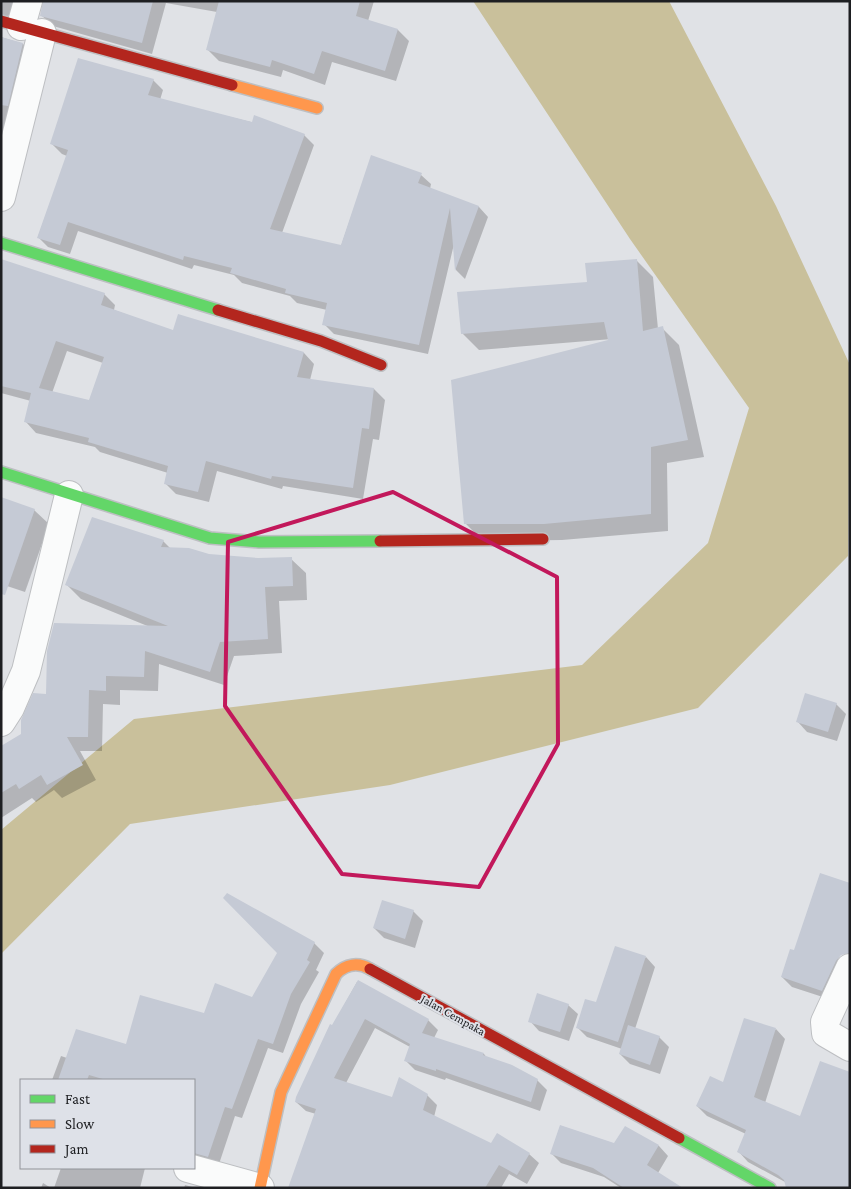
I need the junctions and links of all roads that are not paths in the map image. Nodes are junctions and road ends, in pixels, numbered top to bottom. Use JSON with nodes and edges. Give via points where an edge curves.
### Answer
{"nodes":[{"id":1,"x":23,"y":20,"type":"edge"},
{"id":2,"x":317,"y":108,"type":"dead end"},
{"id":3,"x":1,"y":197,"type":"edge"},
{"id":4,"x":1,"y":243,"type":"edge"},
{"id":5,"x":381,"y":365,"type":"dead end"},
{"id":6,"x":1,"y":472,"type":"edge"},
{"id":7,"x":70,"y":495,"type":"junction"},
{"id":8,"x":543,"y":539,"type":"dead end"},
{"id":9,"x":1,"y":722,"type":"edge"},
{"id":10,"x":850,"y":968,"type":"edge"},
{"id":11,"x":850,"y":1047,"type":"edge"},
{"id":12,"x":192,"y":1169,"type":"edge"},
{"id":13,"x":260,"y":1188,"type":"edge"},
{"id":14,"x":770,"y":1188,"type":"edge"}],
"edges":[{"from":1,"to":2,"type":"street"},
{"from":1,"to":3,"type":"street"},
{"from":4,"to":5,"type":"street","via":[[322,341]]},
{"from":6,"to":7,"type":"street"},
{"from":7,"to":8,"type":"street","via":[[210,538],[259,542]]},
{"from":7,"to":9,"type":"street","via":[[26,671]]},
{"from":10,"to":11,"type":"street","via":[[825,1022],[826,1033]]},
{"from":12,"to":13,"type":"street"},
{"from":13,"to":14,"type":"street","name":"Jalan Cempaka","via":[[281,1092],[336,974],[342,967],[361,964]]}]}
